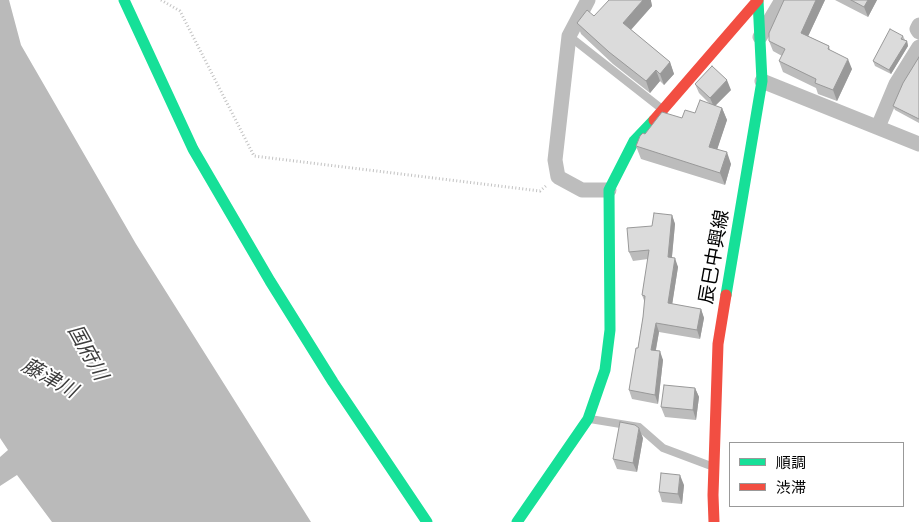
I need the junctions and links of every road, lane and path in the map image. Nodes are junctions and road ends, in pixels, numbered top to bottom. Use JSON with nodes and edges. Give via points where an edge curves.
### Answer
{"nodes":[{"id":1,"x":124,"y":0,"type":"edge"},
{"id":2,"x":161,"y":0,"type":"edge"},
{"id":3,"x":588,"y":0,"type":"edge"},
{"id":4,"x":758,"y":0,"type":"edge"},
{"id":5,"x":782,"y":0,"type":"edge"},
{"id":6,"x":919,"y":25,"type":"edge"},
{"id":7,"x":919,"y":32,"type":"edge"},
{"id":8,"x":569,"y":36,"type":"junction"},
{"id":9,"x":760,"y":37,"type":"junction"},
{"id":10,"x":919,"y":47,"type":"edge"},
{"id":11,"x":762,"y":81,"type":"junction"},
{"id":12,"x":663,"y":109,"type":"junction"},
{"id":13,"x":878,"y":127,"type":"junction"},
{"id":14,"x":919,"y":144,"type":"edge"},
{"id":15,"x":558,"y":177,"type":"junction"},
{"id":16,"x":609,"y":190,"type":"junction"},
{"id":17,"x":588,"y":419,"type":"junction"},
{"id":18,"x":713,"y":467,"type":"junction"},
{"id":19,"x":427,"y":522,"type":"edge"},
{"id":20,"x":517,"y":522,"type":"edge"},
{"id":21,"x":714,"y":522,"type":"edge"}],
"edges":[{"from":1,"to":19,"type":"street","via":[[193,148],[270,282]]},
{"from":2,"to":15,"type":"path","via":[[180,11],[254,156],[540,191]]},
{"from":3,"to":8,"type":"street"},
{"from":4,"to":9,"type":"street","name":"辰巳中興線"},
{"from":4,"to":12,"type":"street"},
{"from":5,"to":9,"type":"street"},
{"from":6,"to":7,"type":"street"},
{"from":8,"to":12,"type":"lane"},
{"from":8,"to":15,"type":"street","via":[[555,160]]},
{"from":9,"to":11,"type":"street","name":"辰巳中興線"},
{"from":10,"to":13,"type":"street","via":[[896,84]]},
{"from":11,"to":13,"type":"street"},
{"from":11,"to":18,"type":"street","name":"辰巳中興線","via":[[718,344]]},
{"from":12,"to":16,"type":"street","via":[[634,141]]},
{"from":13,"to":14,"type":"street"},
{"from":15,"to":16,"type":"street","via":[[582,190]]},
{"from":16,"to":17,"type":"street","via":[[610,330],[605,370]]},
{"from":17,"to":18,"type":"lane","via":[[639,427],[663,448]]},
{"from":17,"to":20,"type":"street"},
{"from":18,"to":21,"type":"street","name":"辰巳中興線"}]}
